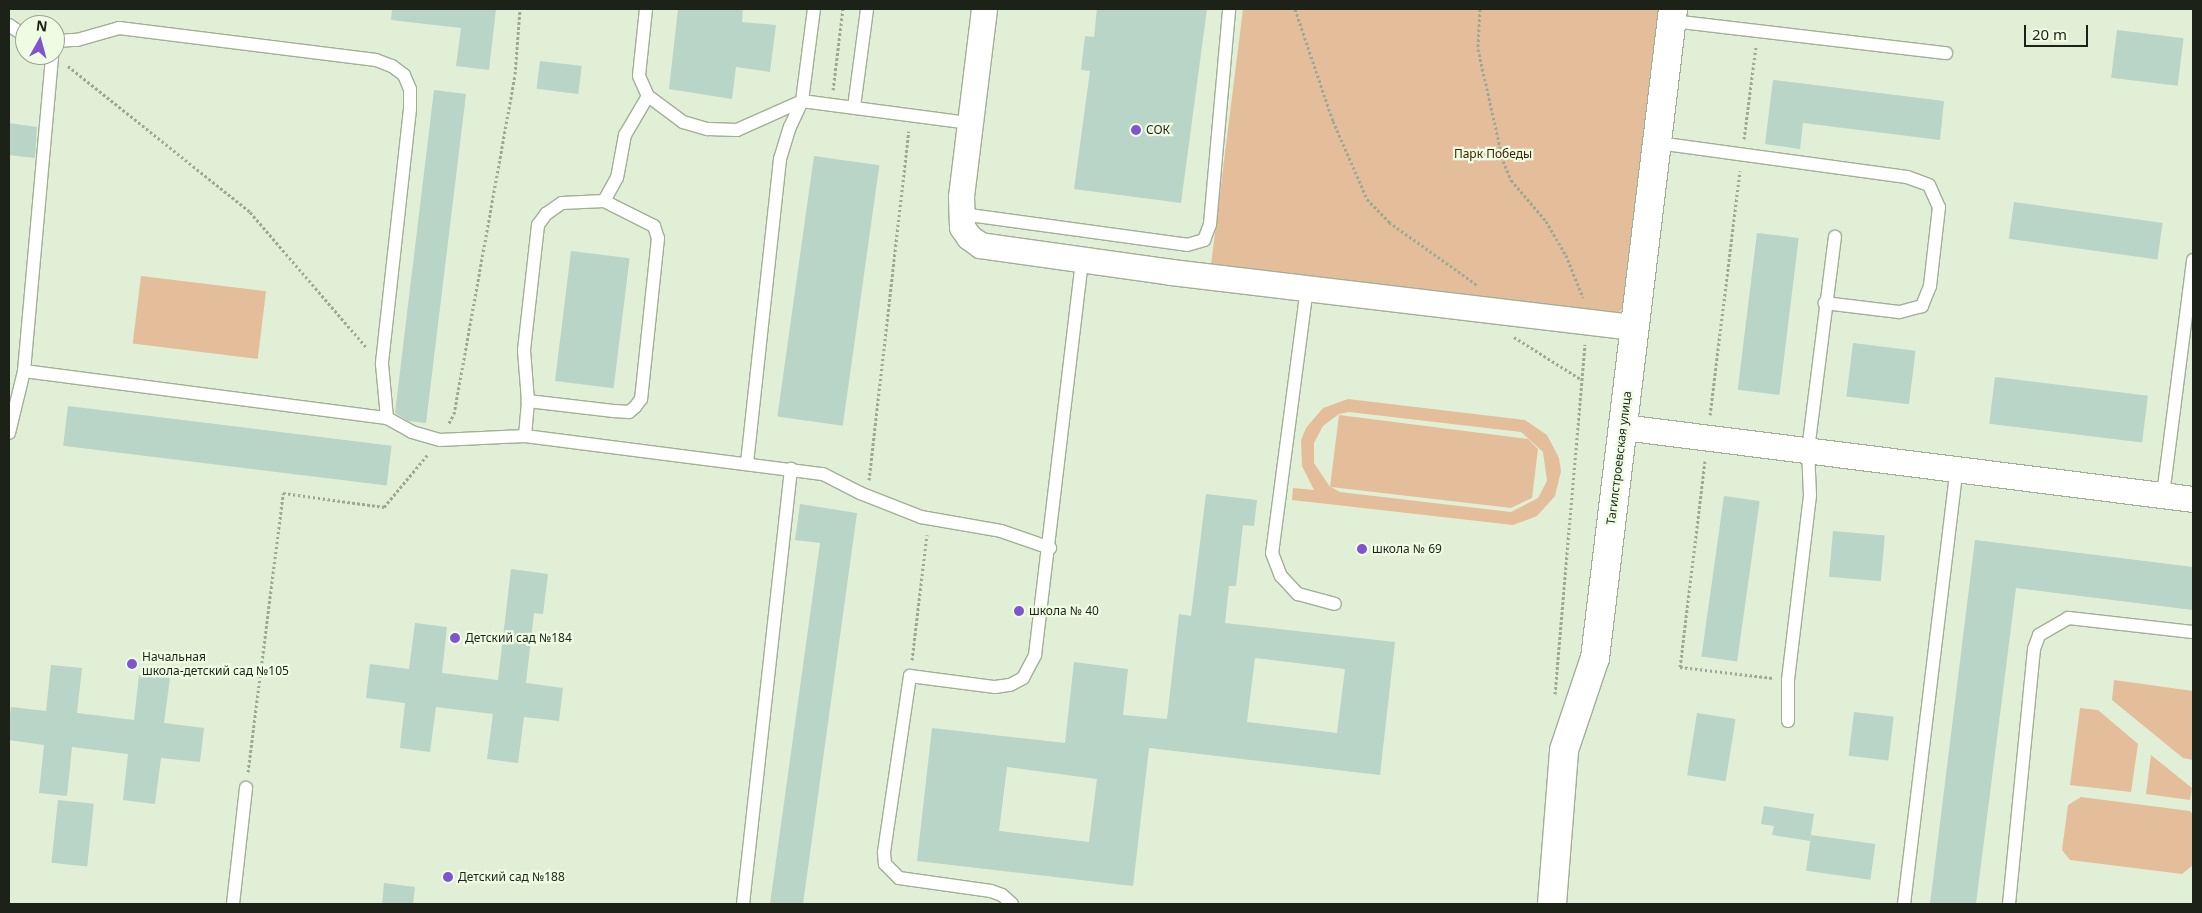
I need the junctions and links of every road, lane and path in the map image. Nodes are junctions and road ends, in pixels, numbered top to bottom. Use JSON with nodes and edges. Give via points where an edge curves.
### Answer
{"nodes":[{"id":1,"x":646,"y":9,"type":"edge"},
{"id":2,"x":814,"y":9,"type":"edge"},
{"id":3,"x":843,"y":9,"type":"edge"},
{"id":4,"x":867,"y":9,"type":"edge"},
{"id":5,"x":984,"y":9,"type":"edge"},
{"id":6,"x":1229,"y":9,"type":"edge"},
{"id":7,"x":1295,"y":9,"type":"edge"},
{"id":8,"x":1480,"y":9,"type":"edge"},
{"id":9,"x":1673,"y":15,"type":"edge"},
{"id":10,"x":1757,"y":31,"type":"junction"},
{"id":11,"x":65,"y":41,"type":"edge"},
{"id":12,"x":1946,"y":53,"type":"dead end"},
{"id":13,"x":65,"y":64,"type":"edge"},
{"id":14,"x":56,"y":65,"type":"edge"},
{"id":15,"x":648,"y":96,"type":"junction"},
{"id":16,"x":802,"y":101,"type":"junction"},
{"id":17,"x":831,"y":105,"type":"junction"},
{"id":18,"x":854,"y":107,"type":"junction"},
{"id":19,"x":910,"y":115,"type":"junction"},
{"id":20,"x":970,"y":123,"type":"junction"},
{"id":21,"x":1658,"y":143,"type":"junction"},
{"id":22,"x":1742,"y":154,"type":"junction"},
{"id":23,"x":604,"y":200,"type":"junction"},
{"id":24,"x":962,"y":214,"type":"junction"},
{"id":25,"x":1835,"y":237,"type":"dead end"},
{"id":26,"x":1082,"y":260,"type":"junction"},
{"id":27,"x":2193,"y":260,"type":"edge"},
{"id":28,"x":1307,"y":288,"type":"junction"},
{"id":29,"x":1825,"y":302,"type":"junction"},
{"id":30,"x":1483,"y":308,"type":"junction"},
{"id":31,"x":1587,"y":321,"type":"junction"},
{"id":32,"x":1634,"y":327,"type":"junction"},
{"id":33,"x":382,"y":364,"type":"junction"},
{"id":34,"x":24,"y":370,"type":"junction"},
{"id":35,"x":1582,"y":380,"type":"junction"},
{"id":36,"x":528,"y":401,"type":"junction"},
{"id":37,"x":387,"y":418,"type":"junction"},
{"id":38,"x":1623,"y":427,"type":"junction"},
{"id":39,"x":9,"y":433,"type":"edge"},
{"id":40,"x":525,"y":436,"type":"junction"},
{"id":41,"x":1708,"y":438,"type":"junction"},
{"id":42,"x":1808,"y":450,"type":"junction"},
{"id":43,"x":747,"y":463,"type":"junction"},
{"id":44,"x":1957,"y":468,"type":"junction"},
{"id":45,"x":791,"y":469,"type":"junction"},
{"id":46,"x":2163,"y":495,"type":"junction"},
{"id":47,"x":867,"y":496,"type":"junction"},
{"id":48,"x":2193,"y":499,"type":"edge"},
{"id":49,"x":930,"y":518,"type":"junction"},
{"id":50,"x":1050,"y":548,"type":"junction"},
{"id":51,"x":1335,"y":604,"type":"dead end"},
{"id":52,"x":2193,"y":632,"type":"edge"},
{"id":53,"x":910,"y":676,"type":"junction"},
{"id":54,"x":1788,"y":680,"type":"junction"},
{"id":55,"x":1555,"y":696,"type":"dead end"},
{"id":56,"x":1788,"y":721,"type":"dead end"},
{"id":57,"x":246,"y":788,"type":"dead end"},
{"id":58,"x":233,"y":904,"type":"edge"},
{"id":59,"x":743,"y":904,"type":"edge"},
{"id":60,"x":1012,"y":904,"type":"edge"},
{"id":61,"x":1552,"y":904,"type":"edge"},
{"id":62,"x":1904,"y":904,"type":"edge"},
{"id":63,"x":2008,"y":904,"type":"edge"}],
"edges":[{"from":1,"to":15,"type":"lane","via":[[639,76]]},
{"from":2,"to":16,"type":"lane"},
{"from":3,"to":17,"type":"path"},
{"from":4,"to":18,"type":"lane"},
{"from":5,"to":20,"type":"street"},
{"from":6,"to":24,"type":"lane","via":[[1210,224],[1204,240],[1187,245]]},
{"from":7,"to":30,"type":"path","via":[[1333,121],[1367,199],[1389,222],[1476,283]]},
{"from":8,"to":31,"type":"path","via":[[1478,49],[1503,161],[1511,180],[1546,221],[1566,255],[1580,286]]},
{"from":9,"to":10,"type":"lane"},
{"from":9,"to":21,"type":"street","name":"Тагилстроевская улица"},
{"from":10,"to":12,"type":"lane"},
{"from":10,"to":22,"type":"path"},
{"from":11,"to":33,"type":"lane","via":[[119,28],[376,60],[404,75],[410,89],[410,110]]},
{"from":13,"to":33,"type":"path","via":[[250,212]]},
{"from":14,"to":34,"type":"lane"},
{"from":15,"to":16,"type":"lane","via":[[683,122],[708,129],[737,130]]},
{"from":15,"to":23,"type":"lane","via":[[625,136],[617,178],[612,192]]},
{"from":16,"to":17,"type":"lane"},
{"from":16,"to":43,"type":"lane","via":[[780,159]]},
{"from":17,"to":18,"type":"lane"},
{"from":18,"to":19,"type":"lane"},
{"from":19,"to":20,"type":"lane"},
{"from":19,"to":47,"type":"path"},
{"from":20,"to":24,"type":"street"},
{"from":21,"to":22,"type":"lane"},
{"from":21,"to":32,"type":"street","name":"Тагилстроевская улица"},
{"from":22,"to":29,"type":"lane","via":[[1913,178],[1929,185],[1936,195],[1939,207],[1930,286],[1922,306],[1899,312]]},
{"from":22,"to":41,"type":"path"},
{"from":23,"to":36,"type":"lane","via":[[562,203],[546,214],[538,225],[524,350]]},
{"from":23,"to":36,"type":"lane","via":[[654,226],[658,238],[641,399],[629,412]]},
{"from":24,"to":26,"type":"street","via":[[962,227],[969,238],[980,245]]},
{"from":25,"to":29,"type":"lane"},
{"from":26,"to":28,"type":"street"},
{"from":26,"to":50,"type":"lane"},
{"from":27,"to":46,"type":"lane"},
{"from":28,"to":30,"type":"street"},
{"from":28,"to":51,"type":"lane","via":[[1272,553],[1282,576],[1298,594]]},
{"from":29,"to":42,"type":"lane"},
{"from":30,"to":31,"type":"street"},
{"from":30,"to":35,"type":"path","via":[[1508,333]]},
{"from":31,"to":32,"type":"street"},
{"from":31,"to":35,"type":"path"},
{"from":32,"to":38,"type":"street","name":"Тагилстроевская улица"},
{"from":33,"to":37,"type":"lane"},
{"from":34,"to":37,"type":"lane"},
{"from":34,"to":39,"type":"lane"},
{"from":35,"to":55,"type":"path"},
{"from":36,"to":40,"type":"lane"},
{"from":37,"to":40,"type":"lane","via":[[412,432],[440,440]]},
{"from":38,"to":41,"type":"street"},
{"from":38,"to":61,"type":"street","name":"Тагилстроевская улица","via":[[1595,658],[1564,750]]},
{"from":40,"to":43,"type":"lane"},
{"from":41,"to":42,"type":"street"},
{"from":41,"to":54,"type":"path","via":[[1680,667]]},
{"from":42,"to":44,"type":"street"},
{"from":42,"to":54,"type":"lane","via":[[1810,495]]},
{"from":43,"to":45,"type":"lane"},
{"from":44,"to":46,"type":"street"},
{"from":44,"to":62,"type":"lane"},
{"from":45,"to":47,"type":"lane","via":[[823,474]]},
{"from":45,"to":59,"type":"lane"},
{"from":46,"to":48,"type":"street"},
{"from":47,"to":49,"type":"lane"},
{"from":49,"to":50,"type":"lane","via":[[1001,531]]},
{"from":49,"to":53,"type":"path"},
{"from":50,"to":53,"type":"lane","via":[[1035,655],[1023,678],[1010,685],[995,687]]},
{"from":52,"to":63,"type":"lane","via":[[2068,618],[2039,635],[2034,649]]},
{"from":53,"to":60,"type":"lane","via":[[885,864],[899,878],[990,891],[1002,895]]},
{"from":54,"to":56,"type":"lane"},
{"from":57,"to":58,"type":"lane"}]}
